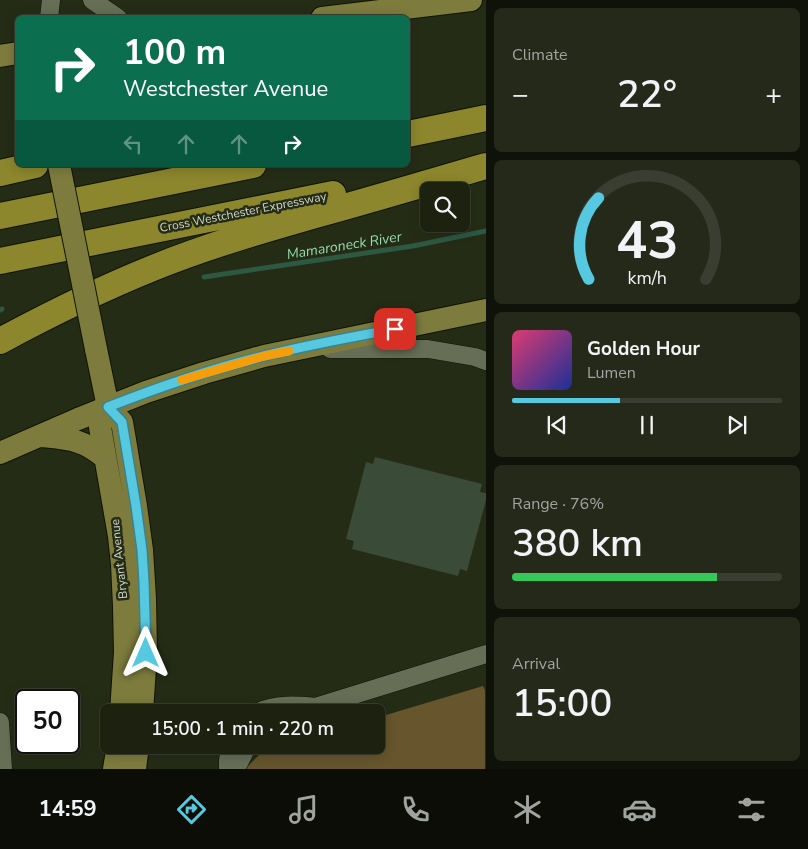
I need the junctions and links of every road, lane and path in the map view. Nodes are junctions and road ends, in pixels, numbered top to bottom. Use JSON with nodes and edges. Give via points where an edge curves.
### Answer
{"nodes":[{"id":1,"x":50,"y":0,"type":"edge"},
{"id":2,"x":92,"y":0,"type":"edge"},
{"id":3,"x":471,"y":0,"type":"edge"},
{"id":4,"x":49,"y":15,"type":"edge"},
{"id":5,"x":114,"y":15,"type":"edge"},
{"id":6,"x":347,"y":15,"type":"edge"},
{"id":7,"x":15,"y":54,"type":"edge"},
{"id":8,"x":0,"y":56,"type":"edge"},
{"id":9,"x":486,"y":117,"type":"edge"},
{"id":10,"x":410,"y":121,"type":"edge"},
{"id":11,"x":410,"y":134,"type":"edge"},
{"id":12,"x":486,"y":164,"type":"edge"},
{"id":13,"x":26,"y":167,"type":"edge"},
{"id":14,"x":59,"y":167,"type":"edge"},
{"id":15,"x":243,"y":167,"type":"edge"},
{"id":16,"x":0,"y":173,"type":"edge"},
{"id":17,"x":0,"y":216,"type":"edge"},
{"id":18,"x":0,"y":261,"type":"edge"},
{"id":19,"x":486,"y":310,"type":"edge"},
{"id":20,"x":0,"y":341,"type":"edge"},
{"id":21,"x":294,"y":350,"type":"junction"},
{"id":22,"x":486,"y":361,"type":"edge"},
{"id":23,"x":108,"y":407,"type":"junction"},
{"id":24,"x":41,"y":436,"type":"junction"},
{"id":25,"x":0,"y":453,"type":"edge"},
{"id":26,"x":105,"y":458,"type":"junction"},
{"id":27,"x":486,"y":654,"type":"edge"},
{"id":28,"x":122,"y":704,"type":"edge"},
{"id":29,"x":142,"y":704,"type":"edge"},
{"id":30,"x":330,"y":704,"type":"edge"},
{"id":31,"x":0,"y":722,"type":"edge"},
{"id":32,"x":0,"y":730,"type":"edge"},
{"id":33,"x":116,"y":754,"type":"edge"},
{"id":34,"x":137,"y":754,"type":"edge"},
{"id":35,"x":229,"y":754,"type":"edge"},
{"id":36,"x":244,"y":754,"type":"edge"},
{"id":37,"x":2,"y":769,"type":"edge"},
{"id":38,"x":114,"y":769,"type":"edge"},
{"id":39,"x":135,"y":769,"type":"edge"},
{"id":40,"x":228,"y":769,"type":"edge"},
{"id":41,"x":234,"y":769,"type":"edge"}],
"edges":[{"from":1,"to":4,"type":"street"},
{"from":2,"to":5,"type":"street"},
{"from":3,"to":6,"type":"main road"},
{"from":7,"to":8,"type":"main road"},
{"from":9,"to":10,"type":"highway"},
{"from":9,"to":11,"type":"highway"},
{"from":12,"to":18,"type":"highway","name":"Cross Westchester Expressway"},
{"from":12,"to":20,"type":"highway","via":[[184,256],[88,296]]},
{"from":13,"to":16,"type":"highway"},
{"from":14,"to":23,"type":"main road","name":"Bryant Avenue","bridge":true},
{"from":15,"to":17,"type":"highway"},
{"from":19,"to":21,"type":"main road"},
{"from":21,"to":22,"type":"street","via":[[428,349]]},
{"from":21,"to":23,"type":"main road","via":[[204,372]]},
{"from":23,"to":24,"type":"main road"},
{"from":23,"to":26,"type":"main road","name":"Bryant Avenue","via":[[100,427]]},
{"from":23,"to":29,"type":"main road","name":"Bryant Avenue","via":[[122,422],[142,550],[146,634]]},
{"from":24,"to":25,"type":"main road"},
{"from":24,"to":26,"type":"main road","via":[[76,440]]},
{"from":26,"to":28,"type":"main road","name":"Bryant Avenue","via":[[122,564],[125,652]]},
{"from":27,"to":30,"type":"street"},
{"from":31,"to":32,"type":"street"},
{"from":32,"to":37,"type":"street"},
{"from":33,"to":38,"type":"main road"},
{"from":34,"to":39,"type":"main road"},
{"from":35,"to":40,"type":"street"},
{"from":36,"to":41,"type":"street"}]}
